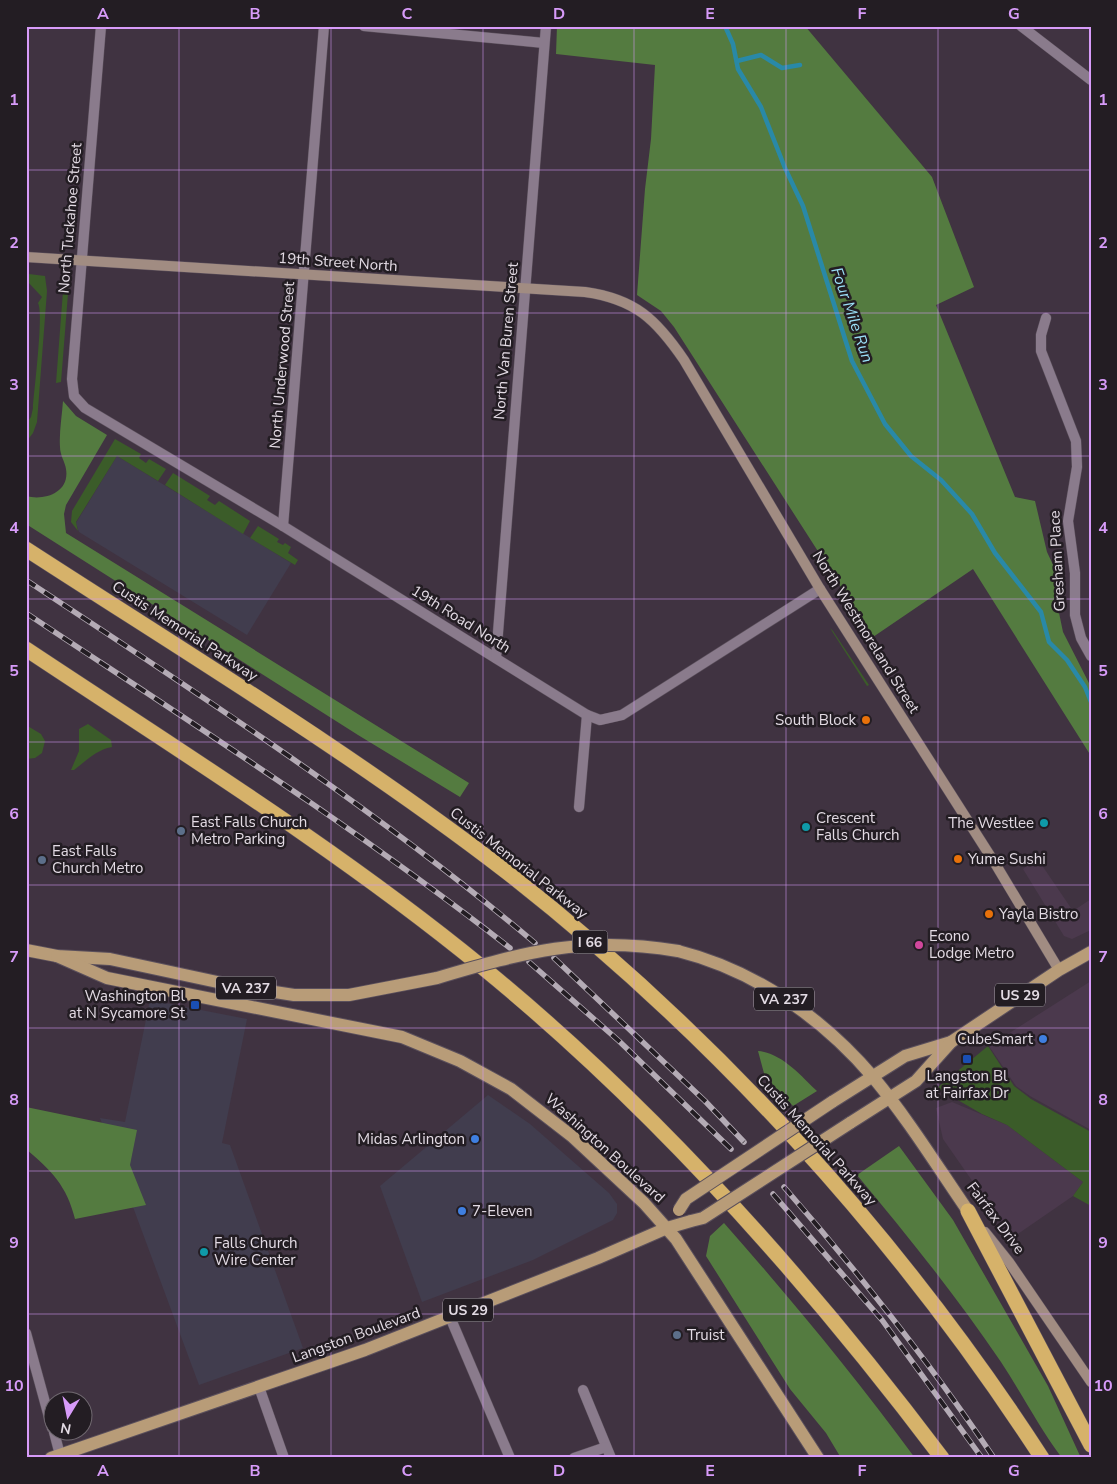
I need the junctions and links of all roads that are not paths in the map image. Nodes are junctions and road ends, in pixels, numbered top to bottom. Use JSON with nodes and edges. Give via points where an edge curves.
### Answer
{"nodes":[{"id":1,"x":101,"y":26,"type":"edge"},
{"id":2,"x":324,"y":26,"type":"edge"},
{"id":3,"x":364,"y":26,"type":"edge"},
{"id":4,"x":546,"y":26,"type":"edge"},
{"id":5,"x":1021,"y":26,"type":"edge"},
{"id":6,"x":544,"y":43,"type":"junction"},
{"id":7,"x":1091,"y":80,"type":"edge"},
{"id":8,"x":26,"y":257,"type":"edge"},
{"id":9,"x":82,"y":259,"type":"junction"},
{"id":10,"x":304,"y":275,"type":"junction"},
{"id":11,"x":524,"y":289,"type":"junction"},
{"id":12,"x":644,"y":313,"type":"joint"},
{"id":13,"x":1046,"y":318,"type":"dead end"},
{"id":14,"x":85,"y":408,"type":"joint"},
{"id":15,"x":283,"y":526,"type":"junction"},
{"id":16,"x":26,"y":549,"type":"edge"},
{"id":17,"x":820,"y":589,"type":"junction"},
{"id":18,"x":26,"y":649,"type":"edge"},
{"id":19,"x":1091,"y":656,"type":"edge"},
{"id":20,"x":496,"y":658,"type":"junction"},
{"id":21,"x":587,"y":715,"type":"junction"},
{"id":22,"x":579,"y":807,"type":"dead end"},
{"id":23,"x":26,"y":950,"type":"edge"},
{"id":24,"x":1091,"y":952,"type":"edge"},
{"id":25,"x":57,"y":956,"type":"junction"},
{"id":26,"x":1059,"y":970,"type":"junction"},
{"id":27,"x":951,"y":1042,"type":"junction"},
{"id":28,"x":872,"y":1076,"type":"junction"},
{"id":29,"x":890,"y":1098,"type":"junction"},
{"id":30,"x":968,"y":1211,"type":"junction"},
{"id":31,"x":667,"y":1228,"type":"junction"},
{"id":32,"x":450,"y":1317,"type":"junction"},
{"id":33,"x":26,"y":1333,"type":"edge"},
{"id":34,"x":1091,"y":1382,"type":"edge"},
{"id":35,"x":259,"y":1387,"type":"junction"},
{"id":36,"x":583,"y":1390,"type":"dead end"},
{"id":37,"x":42,"y":1392,"type":"edge"},
{"id":38,"x":55,"y":1442,"type":"edge"},
{"id":39,"x":1091,"y":1445,"type":"edge"},
{"id":40,"x":606,"y":1447,"type":"junction"},
{"id":41,"x":56,"y":1456,"type":"edge"},
{"id":42,"x":284,"y":1458,"type":"edge"},
{"id":43,"x":510,"y":1458,"type":"edge"},
{"id":44,"x":574,"y":1458,"type":"edge"},
{"id":45,"x":611,"y":1458,"type":"edge"},
{"id":46,"x":818,"y":1458,"type":"edge"},
{"id":47,"x":942,"y":1458,"type":"edge"},
{"id":48,"x":1042,"y":1458,"type":"edge"}],
"edges":[{"from":1,"to":9,"type":"street","name":"North Tuckahoe Street"},
{"from":2,"to":10,"type":"street","name":"North Underwood Street"},
{"from":3,"to":6,"type":"street"},
{"from":4,"to":6,"type":"street","name":"North Van Buren Street"},
{"from":5,"to":7,"type":"street"},
{"from":6,"to":11,"type":"street","name":"North Van Buren Street"},
{"from":8,"to":9,"type":"street","name":"19th Street North"},
{"from":9,"to":10,"type":"street","name":"19th Street North"},
{"from":9,"to":14,"type":"street","name":"North Tuckahoe Street","via":[[72,379],[74,396]]},
{"from":10,"to":11,"type":"street","name":"19th Street North"},
{"from":10,"to":15,"type":"street","name":"North Underwood Street"},
{"from":11,"to":12,"type":"street","name":"19th Street North","via":[[607,296]]},
{"from":11,"to":20,"type":"street","name":"North Van Buren Street"},
{"from":12,"to":17,"type":"street","name":"North Westmoreland Street","via":[[663,330],[684,360]]},
{"from":13,"to":19,"type":"street","name":"Gresham Place","via":[[1041,351],[1076,441],[1077,467],[1068,521],[1075,573],[1075,615],[1081,638]]},
{"from":14,"to":15,"type":"street","name":"19th Road North"},
{"from":15,"to":20,"type":"street","name":"19th Road North"},
{"from":16,"to":48,"type":"highway","name":"Custis Memorial Parkway","number":"I 66","via":[[389,786],[510,875],[632,978],[733,1075],[854,1206],[950,1327]]},
{"from":17,"to":21,"type":"street","name":"19th Road North","via":[[622,715],[600,720]]},
{"from":17,"to":26,"type":"street","name":"North Westmoreland Street"},
{"from":18,"to":47,"type":"highway","via":[[327,849],[450,941],[545,1020],[662,1131],[733,1206],[825,1310]]},
{"from":20,"to":21,"type":"street","name":"19th Road North"},
{"from":21,"to":22,"type":"street"},
{"from":23,"to":25,"type":"main road","name":"Washington Boulevard","number":"VA 237"},
{"from":24,"to":26,"type":"main road","name":"Langston Boulevard","number":"US 29"},
{"from":25,"to":28,"type":"main road","name":"Washington Boulevard","number":"VA 237","bridge":true,"via":[[110,960],[294,995],[349,995],[437,978],[499,960],[572,945],[624,944],[678,951],[723,966],[773,991],[816,1022]]},
{"from":25,"to":31,"type":"main road","name":"Washington Boulevard","number":"VA 237","via":[[107,978],[385,1033],[445,1054],[477,1069],[540,1110],[595,1156]]},
{"from":26,"to":27,"type":"main road","name":"Langston Boulevard","number":"US 29"},
{"from":27,"to":28,"type":"main road","name":"Langston Boulevard","number":"US 29","via":[[905,1056]]},
{"from":27,"to":29,"type":"main road","name":"Langston Boulevard","number":"US 29","via":[[924,1074]]},
{"from":28,"to":29,"type":"main road","name":"Fairfax Drive"},
{"from":28,"to":31,"type":"main road","name":"Langston Boulevard","number":"US 29","bridge":true,"via":[[686,1199]]},
{"from":29,"to":30,"type":"main road","name":"Fairfax Drive"},
{"from":29,"to":31,"type":"main road","name":"Langston Boulevard","number":"US 29","bridge":true,"via":[[703,1218]]},
{"from":30,"to":34,"type":"street","name":"Fairfax Drive","via":[[1009,1262]]},
{"from":30,"to":39,"type":"highway"},
{"from":31,"to":32,"type":"main road","name":"Langston Boulevard","number":"US 29"},
{"from":31,"to":46,"type":"main road","name":"Washington Boulevard","via":[[684,1249]]},
{"from":32,"to":35,"type":"main road","name":"Langston Boulevard","number":"US 29"},
{"from":32,"to":43,"type":"street"},
{"from":33,"to":37,"type":"street"},
{"from":35,"to":41,"type":"main road","name":"Langston Boulevard","number":"US 29"},
{"from":35,"to":42,"type":"street"},
{"from":36,"to":40,"type":"street"},
{"from":38,"to":41,"type":"street"},
{"from":40,"to":44,"type":"street"},
{"from":40,"to":45,"type":"street"}]}
